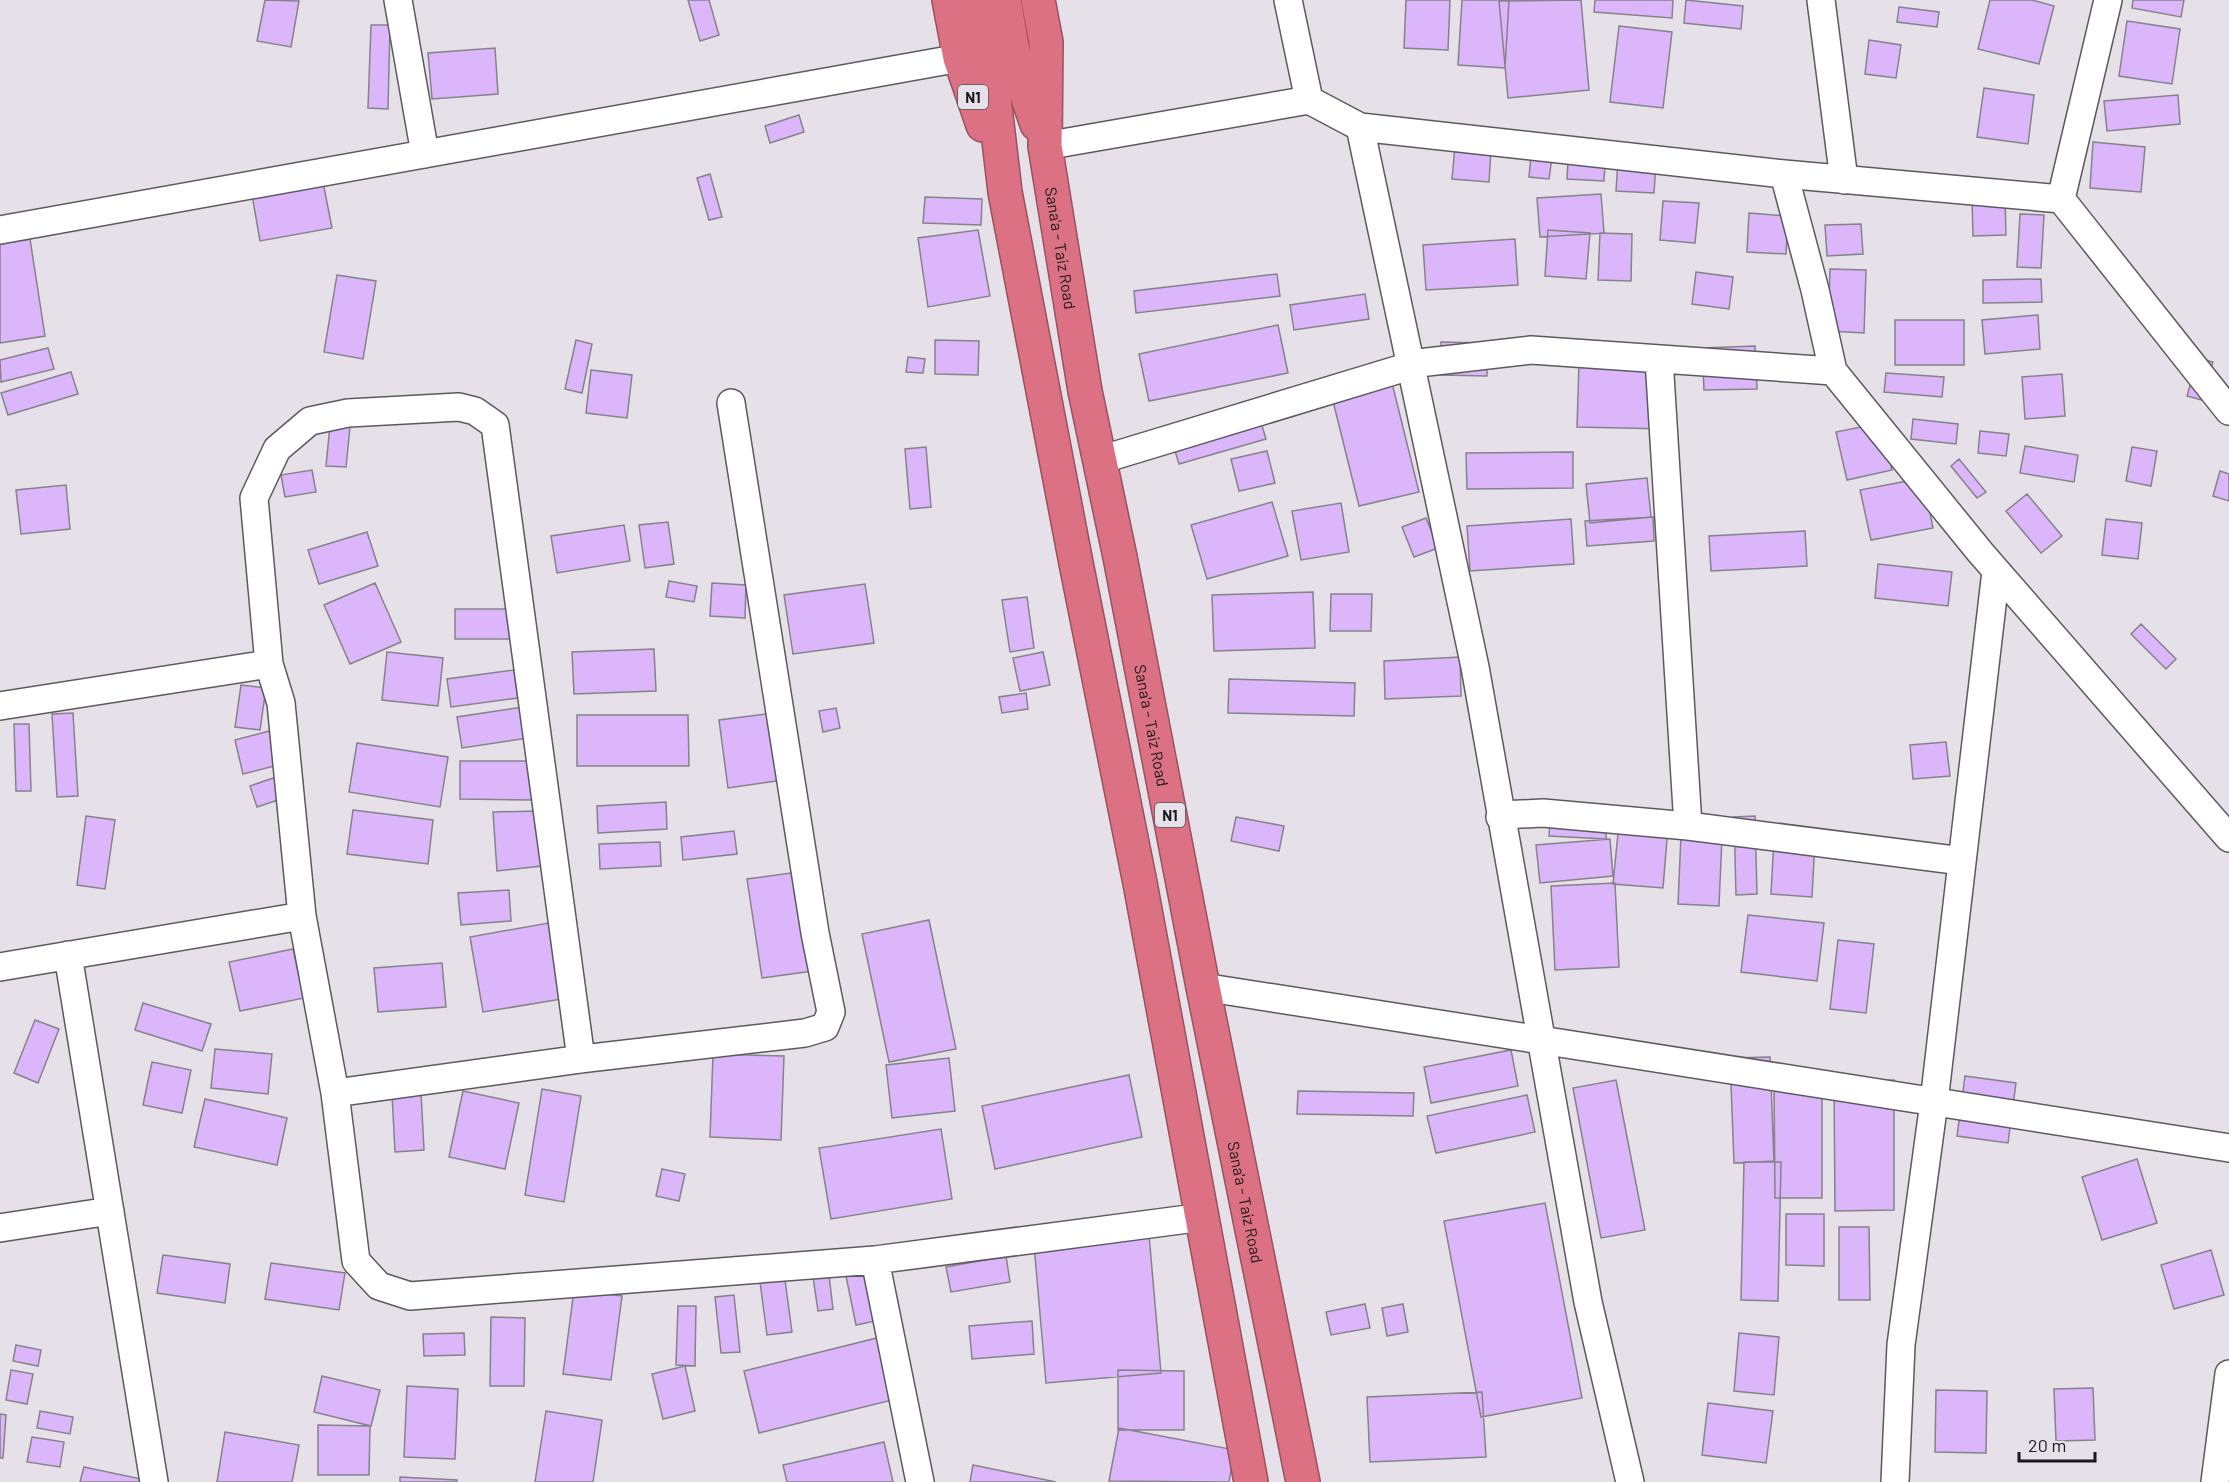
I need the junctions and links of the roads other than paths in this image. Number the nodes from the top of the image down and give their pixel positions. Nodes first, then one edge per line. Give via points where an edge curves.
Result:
1 (398, 0) edge
2 (949, 0) edge
3 (978, 0) edge
4 (1004, 0) edge
5 (1038, 0) edge
6 (1288, 0) edge
7 (1821, 0) edge
8 (2108, 0) edge
9 (960, 58) junction
10 (1310, 100) junction
11 (1360, 126) junction
12 (1045, 146) junction
13 (425, 154) junction
14 (1784, 174) junction
15 (1844, 180) junction
16 (1005, 192) junction
17 (2061, 199) junction
18 (0, 230) edge
19 (1659, 359) junction
20 (1410, 364) junction
21 (1833, 370) junction
22 (731, 403) dead end
23 (2229, 411) edge
24 (1100, 460) junction
25 (1120, 557) junction
26 (1076, 563) junction
27 (1996, 571) junction
28 (269, 664) junction
29 (0, 706) edge
30 (1501, 816) junction
31 (1688, 826) junction
32 (2229, 838) edge
33 (1962, 861) junction
34 (302, 916) junction
35 (68, 955) junction
36 (0, 967) edge
37 (1203, 987) junction
38 (1541, 1041) junction
39 (581, 1059) junction
40 (335, 1093) junction
41 (1934, 1102) junction
42 (2229, 1148) edge
43 (110, 1211) junction
44 (1203, 1217) junction
45 (0, 1228) edge
46 (875, 1260) junction
47 (2229, 1374) edge
48 (154, 1482) edge
49 (920, 1482) edge
50 (1251, 1482) edge
51 (1303, 1482) edge
52 (1630, 1482) edge
53 (1895, 1482) edge
54 (2215, 1482) edge

1 - 13 street
2 - 9 highway, N1
3 - 16 highway, N1
4 - 12 highway, Sana'a - Taiz Road / N1 via 1014,58
5 - 12 highway, Sana'a - Taiz Road / N1 via 1046,42
6 - 10 street
7 - 15 street
8 - 17 street
9 - 13 street
9 - 16 highway, N1
10 - 11 street
10 - 12 street
11 - 14 street
11 - 20 street
12 - 24 highway, Sana'a - Taiz Road / N1
13 - 18 street
14 - 15 street
14 - 21 street
15 - 17 street
16 - 26 highway, N1
17 - 23 street
19 - 20 street via 1531,350
19 - 21 street
19 - 31 street
20 - 24 street
20 - 30 street via 1475,667
21 - 27 street
22 - 39 street via 813,921 831,1012 825,1027 805,1033
24 - 25 highway, Sana'a - Taiz Road / N1
25 - 26 highway
25 - 37 highway, Sana'a - Taiz Road / N1
26 - 44 highway, N1
27 - 32 street
27 - 33 street
28 - 29 street
28 - 34 street via 281,703
28 - 39 street via 255,498 277,449 310,421 348,413 459,407 475,411 495,425
30 - 31 street via 1543,813
30 - 38 street
31 - 33 street
33 - 41 street
34 - 35 street
34 - 40 street
35 - 36 street
35 - 43 street
37 - 38 street
37 - 51 highway, Sana'a - Taiz Road / N1
38 - 41 street
38 - 52 street via 1588,1302
39 - 40 street
40 - 46 street via 356,1261 379,1286 410,1296
41 - 42 street
41 - 53 street via 1901,1345
43 - 45 street
43 - 48 street
44 - 46 street
44 - 50 highway, N1
46 - 49 street
47 - 54 street

